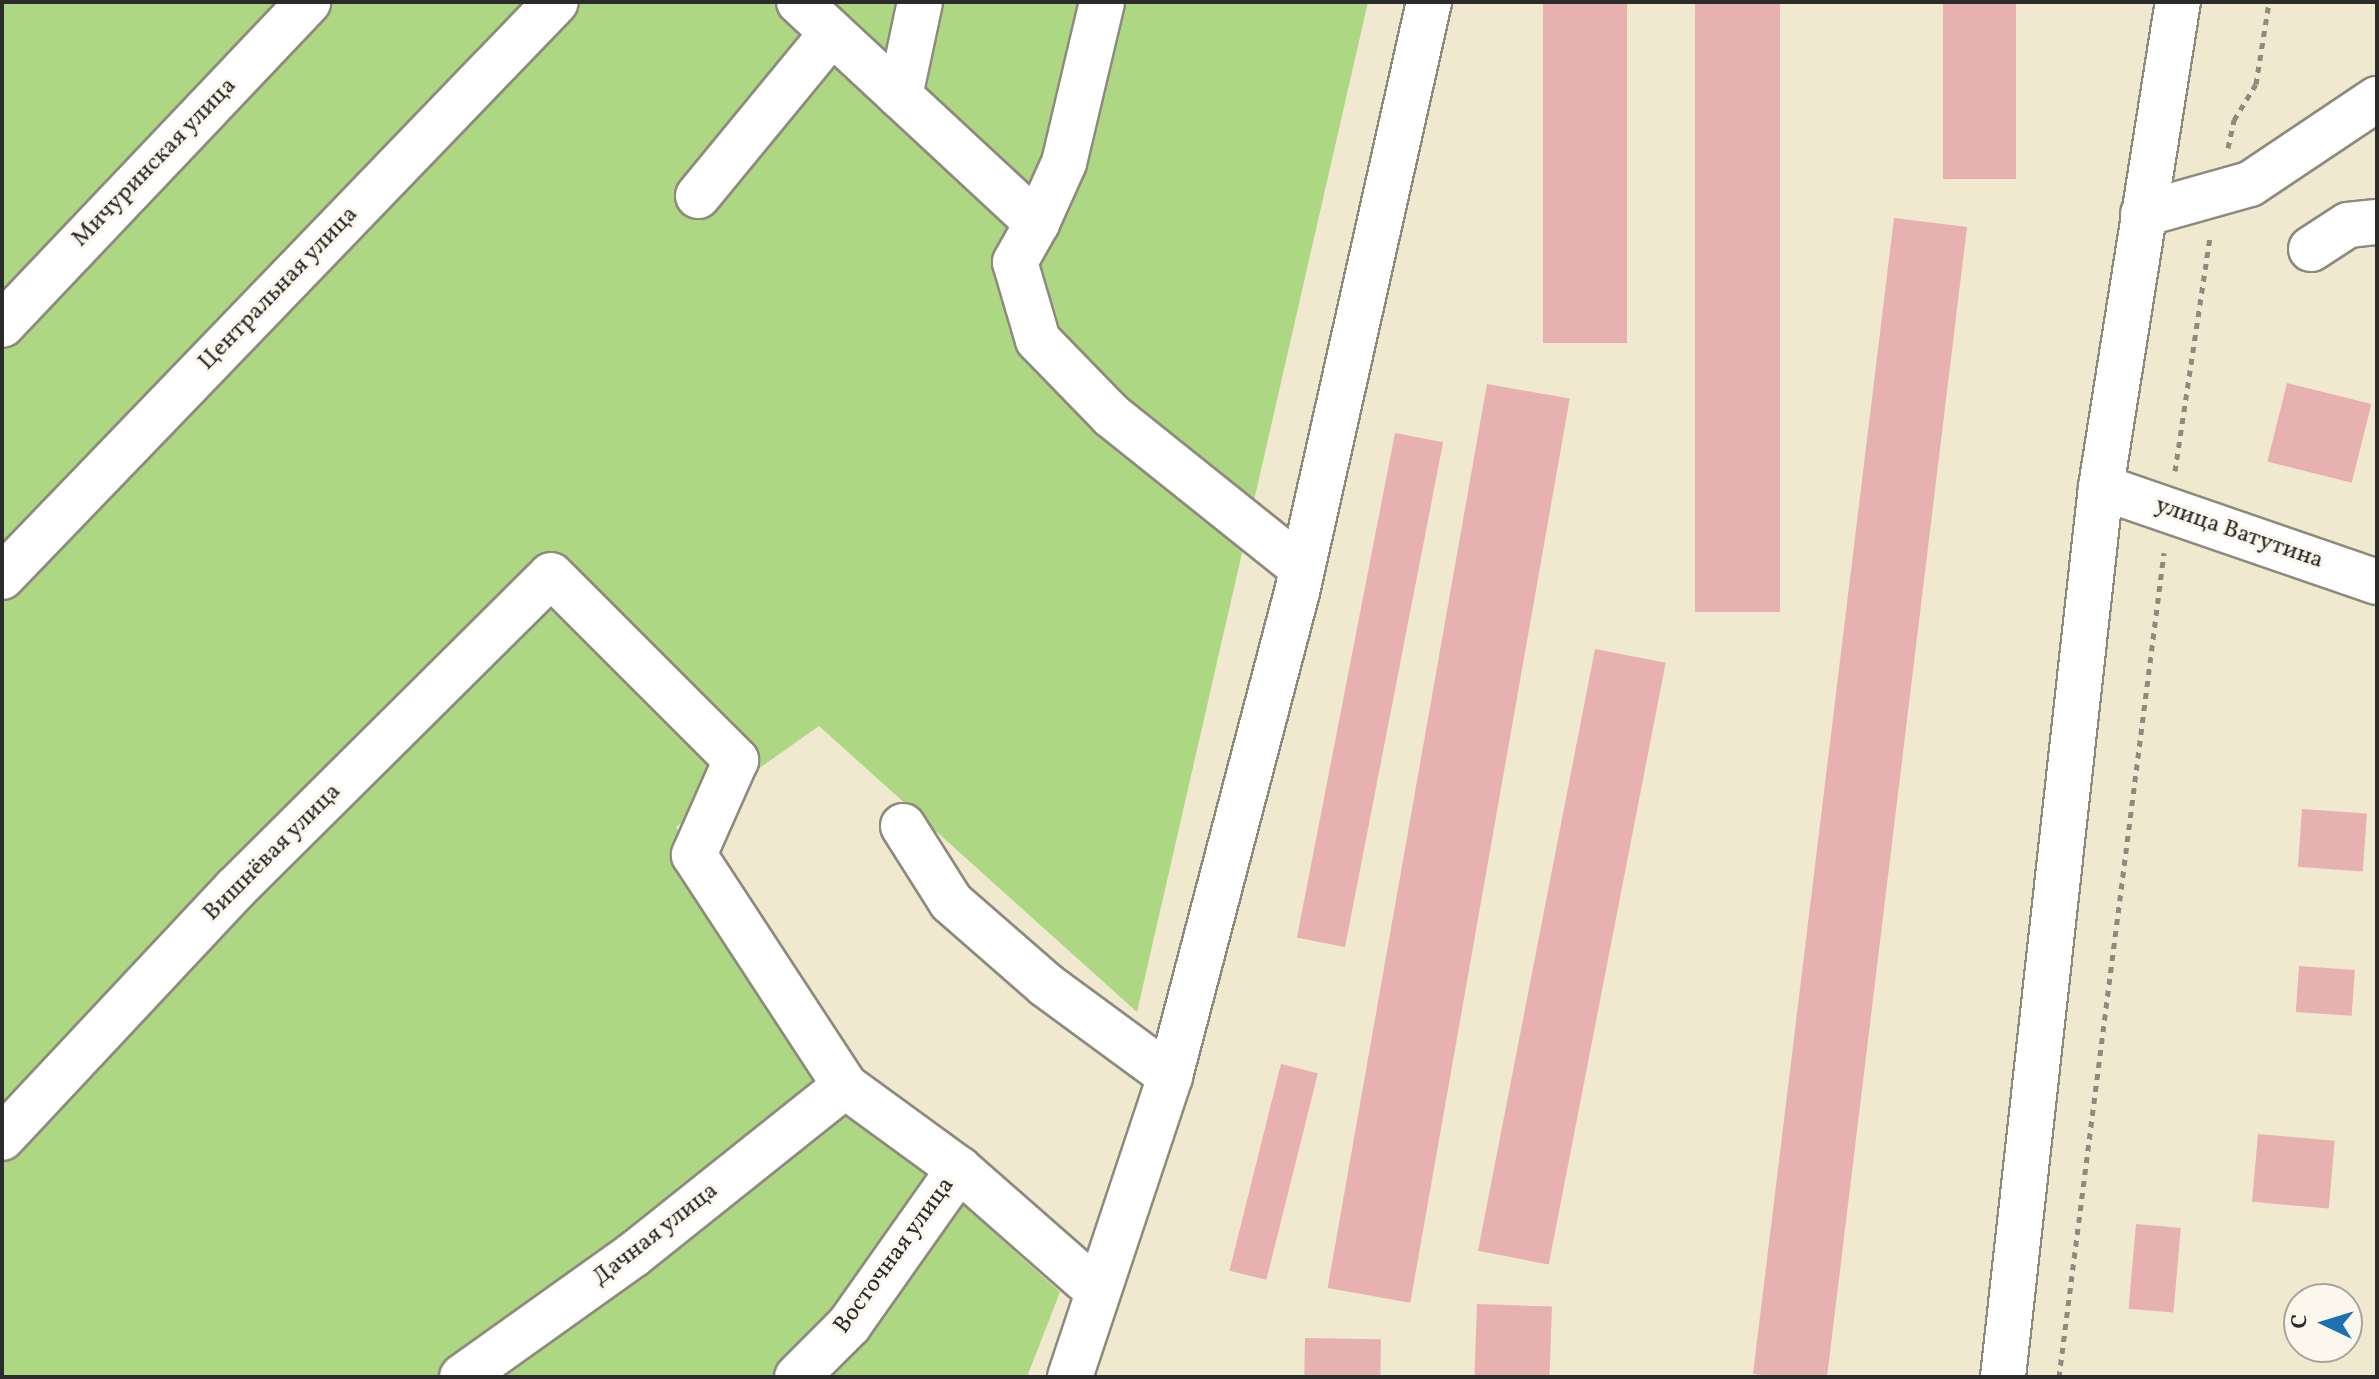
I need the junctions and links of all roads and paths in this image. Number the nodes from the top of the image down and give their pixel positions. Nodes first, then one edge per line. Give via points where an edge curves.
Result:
1 (308, 2) edge
2 (556, 2) edge
3 (799, 2) edge
4 (920, 2) edge
5 (1102, 2) edge
6 (1429, 2) edge
7 (2178, 2) edge
8 (2269, 2) edge
9 (832, 33) junction
10 (900, 96) junction
11 (2377, 99) edge
12 (2219, 193) junction
13 (698, 196) dead end
14 (2143, 214) junction
15 (2377, 222) edge
16 (1037, 223) junction
17 (2311, 249) dead end
18 (2, 325) edge
19 (2101, 487) junction
20 (2170, 511) junction
21 (1302, 568) junction
22 (2, 577) edge
23 (2377, 582) edge
24 (903, 826) dead end
25 (1170, 1076) junction
26 (845, 1086) junction
27 (2, 1138) edge
28 (959, 1169) junction
29 (1098, 1291) junction
30 (462, 1377) edge
31 (797, 1377) edge
32 (1070, 1377) edge
33 (2003, 1377) edge
34 (2059, 1377) edge

1 - 18 street, Мичуринская улица
2 - 22 street, Центральная улица
3 - 9 street
4 - 10 street
5 - 16 street via 1064,163
6 - 21 street
7 - 14 street
8 - 12 path via 2256,84 2234,120
9 - 10 street
9 - 13 street
10 - 16 street
11 - 12 street via 2250,184
12 - 14 street
12 - 20 path
14 - 19 street
15 - 17 street via 2348,225
16 - 21 street via 1015,262 1038,340 1112,416
19 - 20 street, улица Ватутина
19 - 33 street
20 - 23 street, улица Ватутина
20 - 34 path
21 - 25 street
24 - 25 street via 951,902 1046,985
25 - 29 street
26 - 27 street, Вишнёвая улица via 694,855 736,760 551,575 235,889
26 - 28 street
26 - 30 street, Дачная улица via 633,1255
28 - 29 street
28 - 31 street, Восточная улица via 849,1325
29 - 32 street

